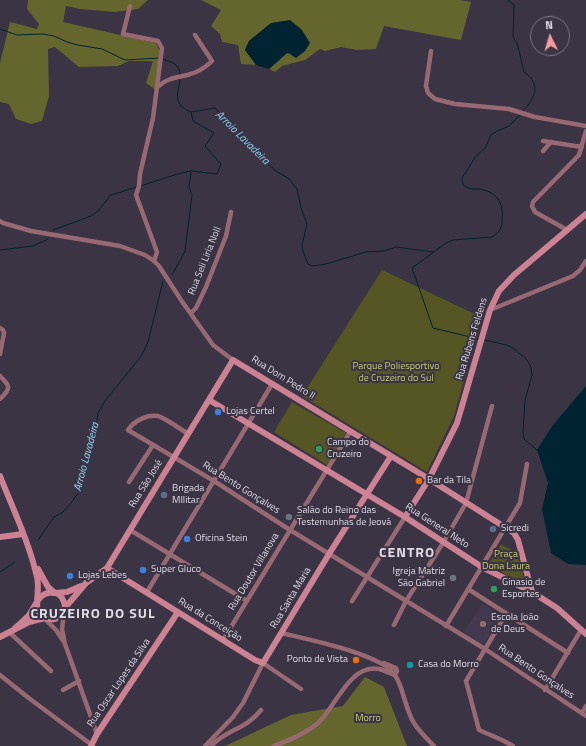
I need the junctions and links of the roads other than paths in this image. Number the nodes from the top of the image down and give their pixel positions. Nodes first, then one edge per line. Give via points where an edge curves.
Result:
1 (130, 6) dead end
2 (195, 35) dead end
3 (431, 51) dead end
4 (157, 88) junction
5 (586, 126) edge
6 (586, 131) edge
7 (543, 141) dead end
8 (551, 142) junction
9 (582, 147) junction
10 (543, 151) dead end
11 (231, 212) dead end
12 (586, 214) edge
13 (0, 221) edge
14 (566, 230) junction
15 (154, 261) junction
16 (586, 261) edge
17 (490, 310) junction
18 (190, 313) junction
19 (0, 328) edge
20 (0, 354) edge
21 (233, 360) junction
22 (0, 376) edge
23 (272, 384) junction
24 (0, 399) edge
25 (209, 400) junction
26 (492, 406) dead end
27 (247, 424) junction
28 (350, 432) junction
29 (188, 434) junction
30 (153, 446) junction
31 (391, 456) junction
32 (174, 458) junction
33 (527, 464) dead end
34 (327, 470) junction
35 (0, 476) edge
36 (428, 478) junction
37 (214, 480) junction
38 (129, 482) dead end
39 (366, 494) junction
40 (466, 503) junction
41 (405, 517) junction
42 (505, 527) junction
43 (130, 530) junction
44 (290, 530) junction
45 (23, 534) junction
46 (0, 537) edge
47 (443, 543) junction
48 (169, 554) junction
49 (329, 554) junction
50 (31, 555) junction
51 (482, 567) junction
52 (107, 568) junction
53 (366, 577) junction
54 (86, 583) junction
55 (468, 589) junction
56 (147, 592) junction
57 (532, 592) junction
58 (55, 593) junction
59 (38, 600) junction
60 (247, 601) junction
61 (352, 601) dead end
62 (406, 601) junction
63 (64, 609) junction
64 (178, 612) junction
65 (506, 614) junction
66 (45, 618) junction
67 (394, 625) dead end
68 (446, 626) junction
69 (12, 630) junction
70 (584, 632) edge
71 (281, 633) junction
72 (0, 636) edge
73 (223, 640) junction
74 (65, 644) junction
75 (485, 649) junction
76 (568, 653) junction
77 (263, 663) junction
78 (51, 671) dead end
79 (0, 675) edge
80 (395, 675) junction
81 (79, 681) junction
82 (301, 689) dead end
83 (63, 690) dead end
84 (545, 690) junction
85 (586, 706) edge
86 (261, 710) dead end
87 (584, 715) edge
88 (97, 734) junction
89 (207, 745) edge
90 (92, 746) edge
91 (274, 746) edge
92 (434, 746) edge
93 (513, 746) edge

1 - 4 street via 123,34 158,41 162,48
2 - 4 street via 212,61 187,75 164,82
3 - 5 street via 425,81 430,96 455,104 509,109
4 - 15 street via 136,195 156,252
6 - 9 street
7 - 8 street
8 - 9 street
8 - 10 street
9 - 14 street via 579,155 532,206 534,212
11 - 18 street, Rua Seli Liria Noll via 226,236 206,287 196,308
12 - 14 main road, Rua Rubens Feldens
13 - 15 street, Rua Dom Pedro II via 31,231 120,246
14 - 17 main road, Rua Rubens Feldens via 514,275 499,291
15 - 18 street, Rua Dom Pedro II
16 - 17 street via 573,276
17 - 36 main road, Rua Rubens Feldens via 458,418
18 - 21 street, Rua Dom Pedro II via 213,345
19 - 20 street via 4,333
21 - 23 main road, Rua Dom Pedro II
21 - 25 main road, Rua São José
22 - 24 street via 9,388
23 - 27 street
23 - 28 main road, Rua Dom Pedro II
25 - 27 main road, Rua General Neto
25 - 29 main road, Rua São José
26 - 40 street
27 - 34 main road, Rua General Neto
27 - 37 street
28 - 31 main road, Rua Dom Pedro II
28 - 34 street, Rua Doutor Villanova
29 - 30 street, Rua Bento Gonçalves via 159,416 132,424 128,430
29 - 32 main road, Rua São José
30 - 32 street, Rua Bento Gonçalves
30 - 38 street
31 - 36 main road, Rua Dom Pedro II
31 - 39 main road, Rua Santa Maria
32 - 37 street, Rua Bento Gonçalves
32 - 43 main road, Rua São José
33 - 42 street via 520,502
34 - 39 main road, Rua General Neto
34 - 44 street, Rua Doutor Villanova
35 - 45 main road
36 - 40 main road, Rua Dom Pedro II
36 - 41 main road, Rua Rubens Feldens
37 - 44 street, Rua Bento Gonçalves
37 - 48 street
39 - 41 main road, Rua General Neto
39 - 49 main road, Rua Santa Maria
40 - 42 main road, Rua Dom Pedro II
40 - 47 street
41 - 47 main road, Rua General Neto
41 - 53 street
42 - 51 street
42 - 57 main road, Rua Dom Pedro II via 517,536
43 - 48 street
43 - 52 main road, Rua São José
44 - 49 street, Rua Bento Gonçalves
44 - 60 street, Rua Doutor Villanova
45 - 46 main road
45 - 50 main road
47 - 51 main road, Rua General Neto
47 - 62 street
48 - 56 street
48 - 60 street
49 - 53 street, Rua Bento Gonçalves
49 - 71 main road, Rua Santa Maria
50 - 58 main road via 43,580
50 - 59 main road via 39,586
51 - 55 street
51 - 57 main road, Rua General Neto
52 - 54 main road, Rua São José
52 - 56 main road, Rua da Conceição
53 - 61 street
53 - 62 street, Rua Bento Gonçalves
54 - 58 main road via 72,591
54 - 63 main road, Rua São José
55 - 65 street
55 - 68 street
56 - 64 main road, Rua da Conceição
57 - 70 main road, Rua General Neto via 557,608
58 - 59 main road via 45,594
58 - 63 main road via 64,601
59 - 66 main road via 38,612
59 - 69 main road via 29,615
60 - 73 street, Rua Doutor Villanova
62 - 67 street
62 - 68 street, Rua Bento Gonçalves
63 - 66 main road via 55,619
63 - 74 street via 62,622
64 - 73 main road, Rua da Conceição
64 - 88 main road, Rua Oscar Lopes da Silva
65 - 75 street
65 - 76 street
66 - 69 main road via 28,622
66 - 74 street
68 - 75 street, Rua Bento Gonçalves
69 - 72 main road
69 - 78 street
70 - 76 street
71 - 77 main road, Rua Santa Maria
71 - 80 street via 380,662 396,668
73 - 77 main road, Rua da Conceição
74 - 81 street
75 - 84 street, Rua Bento Gonçalves
75 - 93 street via 466,681 476,722 480,730
76 - 84 street
77 - 82 street, Rua da Conceição
77 - 89 street, Rua Santa Maria via 243,703
79 - 90 street
80 - 91 street via 377,668 356,675 318,723 298,736
80 - 92 street via 414,722
81 - 83 street
81 - 88 street
84 - 87 street, Rua Bento Gonçalves
85 - 87 street
86 - 89 street via 248,724
88 - 90 main road, Rua Oscar Lopes da Silva

